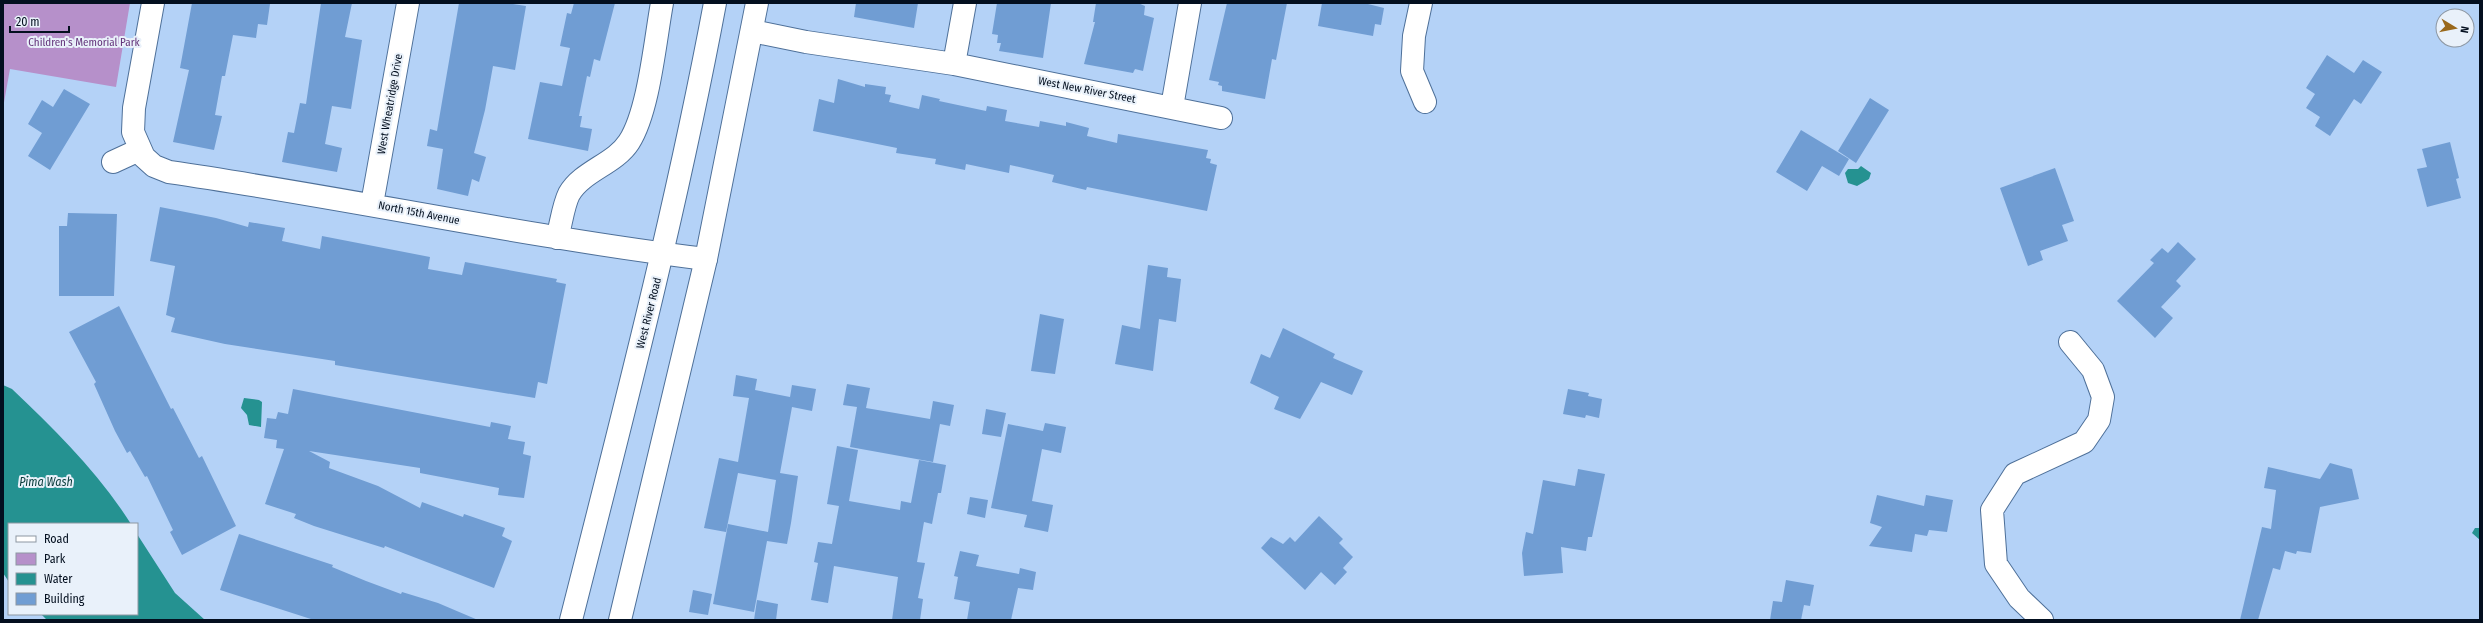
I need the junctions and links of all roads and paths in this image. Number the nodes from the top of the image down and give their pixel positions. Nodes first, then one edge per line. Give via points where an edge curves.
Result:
1 (153, 3) edge
2 (408, 3) edge
3 (662, 3) edge
4 (715, 3) edge
5 (757, 3) edge
6 (965, 3) edge
7 (1190, 3) edge
8 (1421, 3) edge
9 (752, 31) junction
10 (954, 64) junction
11 (1425, 102) dead end
12 (1172, 107) junction
13 (1221, 118) dead end
14 (139, 150) junction
15 (113, 162) dead end
16 (372, 204) junction
17 (558, 238) junction
18 (664, 254) junction
19 (706, 259) junction
20 (2070, 342) dead end
21 (571, 620) edge
22 (620, 620) edge
23 (2042, 620) edge

1 - 14 street via 134,108 133,132
2 - 16 street, West Wheatridge Drive
3 - 17 street via 643,110 636,129 628,144 583,179 569,194
4 - 18 street, West River Road via 694,119
5 - 9 street
6 - 10 street
7 - 12 street
8 - 11 street via 1414,36 1412,71
9 - 10 street, West New River Street via 806,42
9 - 19 street
10 - 12 street, West New River Street
12 - 13 street, West New River Street
14 - 15 street
14 - 16 street, North 15th Avenue via 154,166 169,172
16 - 17 street, North 15th Avenue via 492,228
17 - 18 street, North 15th Avenue
18 - 19 street, North 15th Avenue
18 - 21 street, West River Road
19 - 22 street
20 - 23 street via 2093,370 2103,397 2099,420 2084,442 2015,474 1992,510 1996,564 2019,598

